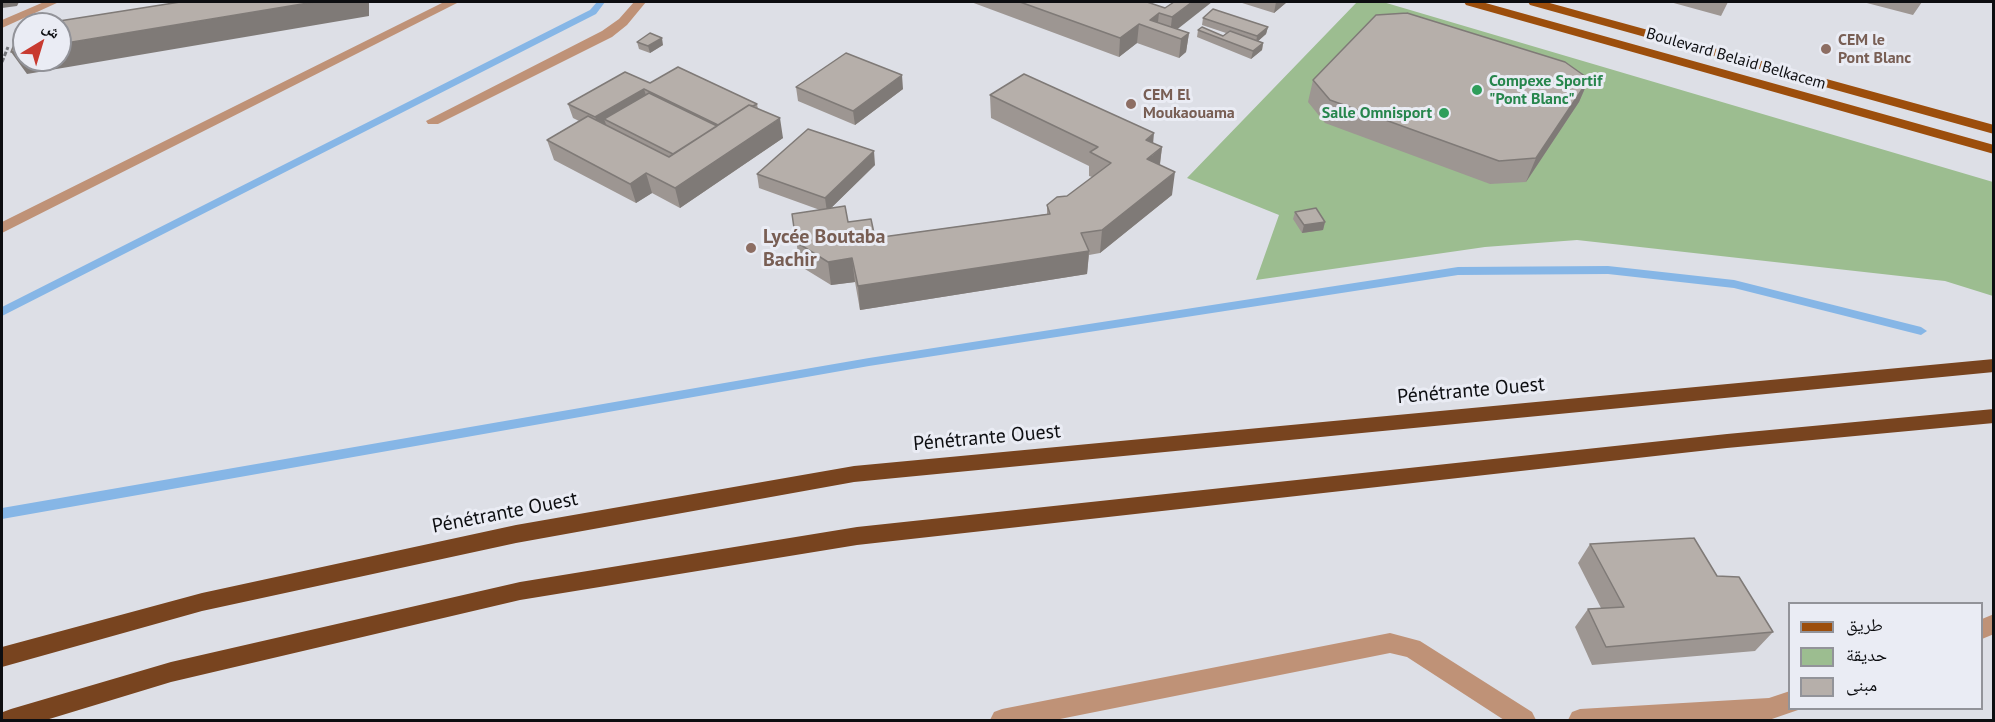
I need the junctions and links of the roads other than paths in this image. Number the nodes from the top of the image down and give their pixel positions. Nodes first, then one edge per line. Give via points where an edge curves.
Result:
1 (54, 2) edge
2 (453, 2) edge
3 (640, 2) edge
4 (1470, 2) edge
5 (1534, 2) edge
6 (2, 24) edge
7 (433, 121) dead end
8 (1994, 130) edge
9 (1994, 150) edge
10 (2, 228) edge
11 (1994, 365) edge
12 (1994, 416) edge
13 (2, 657) edge
14 (1788, 703) edge
15 (11, 720) edge
16 (1002, 720) edge
17 (1524, 720) edge
18 (1580, 720) edge

1 - 6 street
2 - 10 street
3 - 7 street via 607,34
4 - 9 main road, Boulevard Belaid Belkacem
5 - 8 main road, Boulevard Belaid Belkacem
11 - 13 highway, Pénétrante Ouest via 854,474 504,536 202,602
12 - 15 highway via 1716,442 856,536 520,591 171,672
14 - 18 street via 1769,709
16 - 17 street via 1390,643 1412,648

